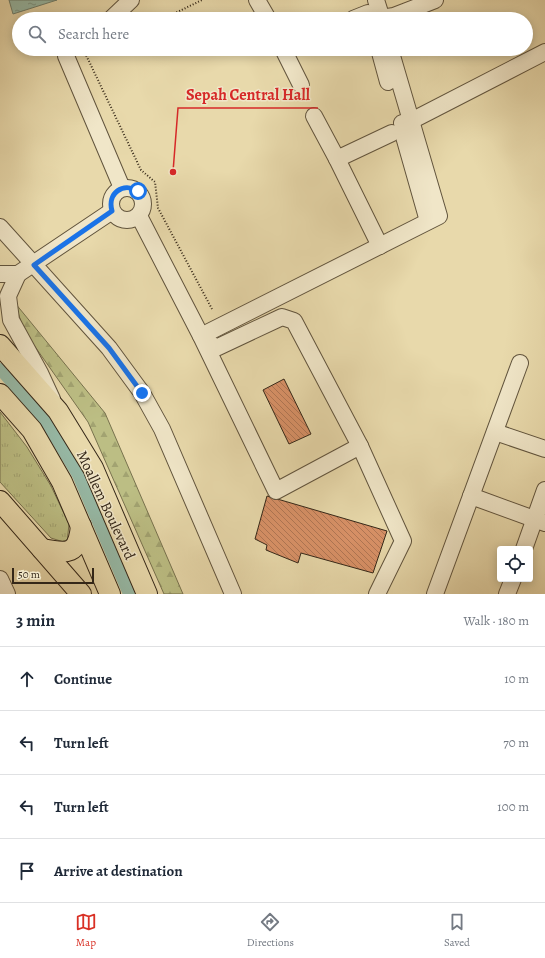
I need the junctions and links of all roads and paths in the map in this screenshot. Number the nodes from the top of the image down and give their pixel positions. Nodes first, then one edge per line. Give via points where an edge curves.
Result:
1 (131, 0) edge
2 (202, 0) edge
3 (257, 0) edge
4 (435, 0) edge
5 (118, 12) edge
6 (177, 12) edge
7 (264, 12) edge
8 (404, 12) edge
9 (545, 52) edge
10 (66, 56) edge
11 (86, 56) edge
12 (287, 56) edge
13 (381, 56) edge
14 (391, 56) edge
15 (301, 85) dead end
16 (314, 116) dead end
17 (401, 126) junction
18 (337, 159) junction
19 (122, 188) junction
20 (112, 211) junction
21 (139, 216) junction
22 (0, 227) edge
23 (380, 246) junction
24 (34, 265) junction
25 (0, 274) edge
26 (18, 274) junction
27 (212, 310) dead end
28 (201, 336) junction
29 (0, 345) edge
30 (212, 350) junction
31 (520, 363) dead end
32 (0, 394) edge
33 (58, 411) junction
34 (495, 432) junction
35 (360, 446) junction
36 (545, 449) edge
37 (545, 490) edge
38 (471, 496) junction
39 (1, 504) edge
40 (540, 521) edge
41 (81, 526) junction
42 (526, 546) edge
43 (42, 549) junction
44 (0, 579) edge
45 (512, 582) edge
46 (7, 594) edge
47 (81, 594) edge
48 (110, 594) edge
49 (147, 594) edge
50 (232, 594) edge
51 (377, 594) edge
52 (435, 594) edge
53 (507, 594) edge

1 - 5 street
2 - 6 path
3 - 7 street
4 - 8 street
9 - 17 street
10 - 19 street
11 - 27 path via 141,170 155,182 158,208
12 - 15 street
13 - 17 street
14 - 17 street
16 - 18 street
17 - 18 street
17 - 23 street via 433,218
18 - 23 street
19 - 20 street via 117,190 111,200
19 - 21 street via 133,188 142,196 144,206
20 - 21 street via 124,220
20 - 24 street
21 - 28 street
22 - 24 street
23 - 28 street
24 - 26 street
24 - 50 street via 109,348 142,393 162,429
25 - 26 street
26 - 33 street via 8,296 11,320
28 - 30 street
29 - 33 main road, Moallem Boulevard
30 - 35 street via 282,317 294,321
30 - 35 street via 276,491
31 - 34 street
32 - 41 main road, Moallem Boulevard via 32,430 62,482
33 - 49 main road, Moallem Boulevard via 93,468
34 - 36 street
34 - 38 street
35 - 51 street via 403,540
37 - 40 street
38 - 40 street
38 - 52 street
39 - 43 main road
40 - 42 street
41 - 43 main road via 79,541 72,549 62,553
41 - 48 main road, Moallem Boulevard
43 - 47 main road
44 - 46 street
45 - 53 street

